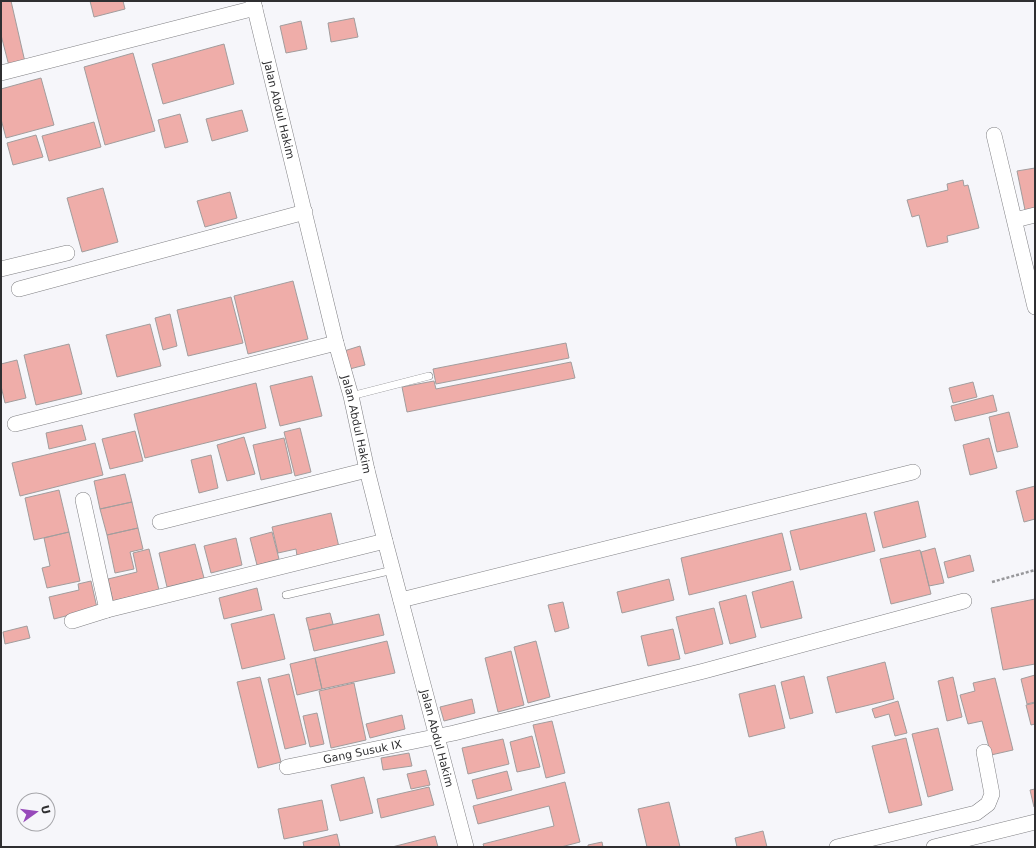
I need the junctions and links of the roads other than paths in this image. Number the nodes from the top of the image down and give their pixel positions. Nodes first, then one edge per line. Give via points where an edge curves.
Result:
1 (254, 4) edge
2 (1, 73) edge
3 (994, 135) dead end
4 (304, 212) junction
5 (1035, 215) edge
6 (1015, 220) junction
7 (67, 253) dead end
8 (1, 269) edge
9 (19, 289) dead end
10 (1035, 306) edge
11 (336, 343) junction
12 (429, 376) dead end
13 (351, 396) junction
14 (15, 424) dead end
15 (367, 470) junction
16 (913, 472) dead end
17 (83, 500) dead end
18 (160, 522) dead end
19 (385, 541) junction
20 (393, 570) junction
21 (286, 595) dead end
22 (401, 600) junction
23 (964, 601) dead end
24 (107, 610) junction
25 (72, 621) dead end
26 (437, 737) junction
27 (984, 752) dead end
28 (287, 767) dead end
29 (1035, 822) edge
30 (466, 847) edge
31 (837, 847) edge
32 (934, 847) edge

1 - 2 street
1 - 4 street, Jalan Abdul Hakim
3 - 6 street
4 - 9 street
4 - 11 street, Jalan Abdul Hakim
5 - 6 street
6 - 10 street
7 - 8 street
11 - 13 street, Jalan Abdul Hakim
11 - 14 street
12 - 13 lane
13 - 15 street, Jalan Abdul Hakim
15 - 18 street
15 - 19 street, Jalan Abdul Hakim
16 - 22 street
17 - 24 street
19 - 20 street, Jalan Abdul Hakim
19 - 24 street
20 - 21 lane
20 - 22 street, Jalan Abdul Hakim
22 - 26 street, Jalan Abdul Hakim
23 - 26 street, Gang Susuk IX via 704,671
24 - 25 street
26 - 28 street, Gang Susuk IX
26 - 30 street, Jalan Abdul Hakim
27 - 31 street via 992,794 988,804 976,813
29 - 32 street

